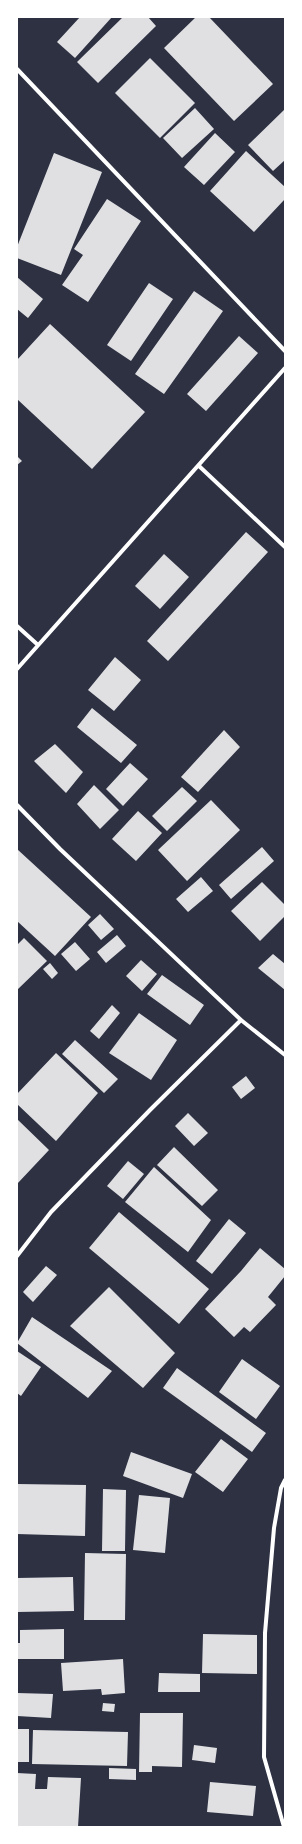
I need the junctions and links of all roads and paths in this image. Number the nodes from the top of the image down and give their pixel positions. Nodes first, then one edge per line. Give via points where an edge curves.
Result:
1 (17, 69) edge
2 (285, 351) edge
3 (285, 368) edge
4 (199, 466) junction
5 (285, 547) edge
6 (17, 626) edge
7 (38, 645) junction
8 (17, 669) edge
9 (17, 804) edge
10 (240, 1020) junction
11 (285, 1054) edge
12 (17, 1256) edge
13 (285, 1480) edge
14 (284, 1827) edge

1 - 2 street
3 - 4 street
4 - 5 street
4 - 7 street
6 - 7 street
7 - 8 street
9 - 10 street
10 - 11 street
10 - 12 street via 51,1212
13 - 14 street via 281,1488 274,1528 265,1633 264,1757

